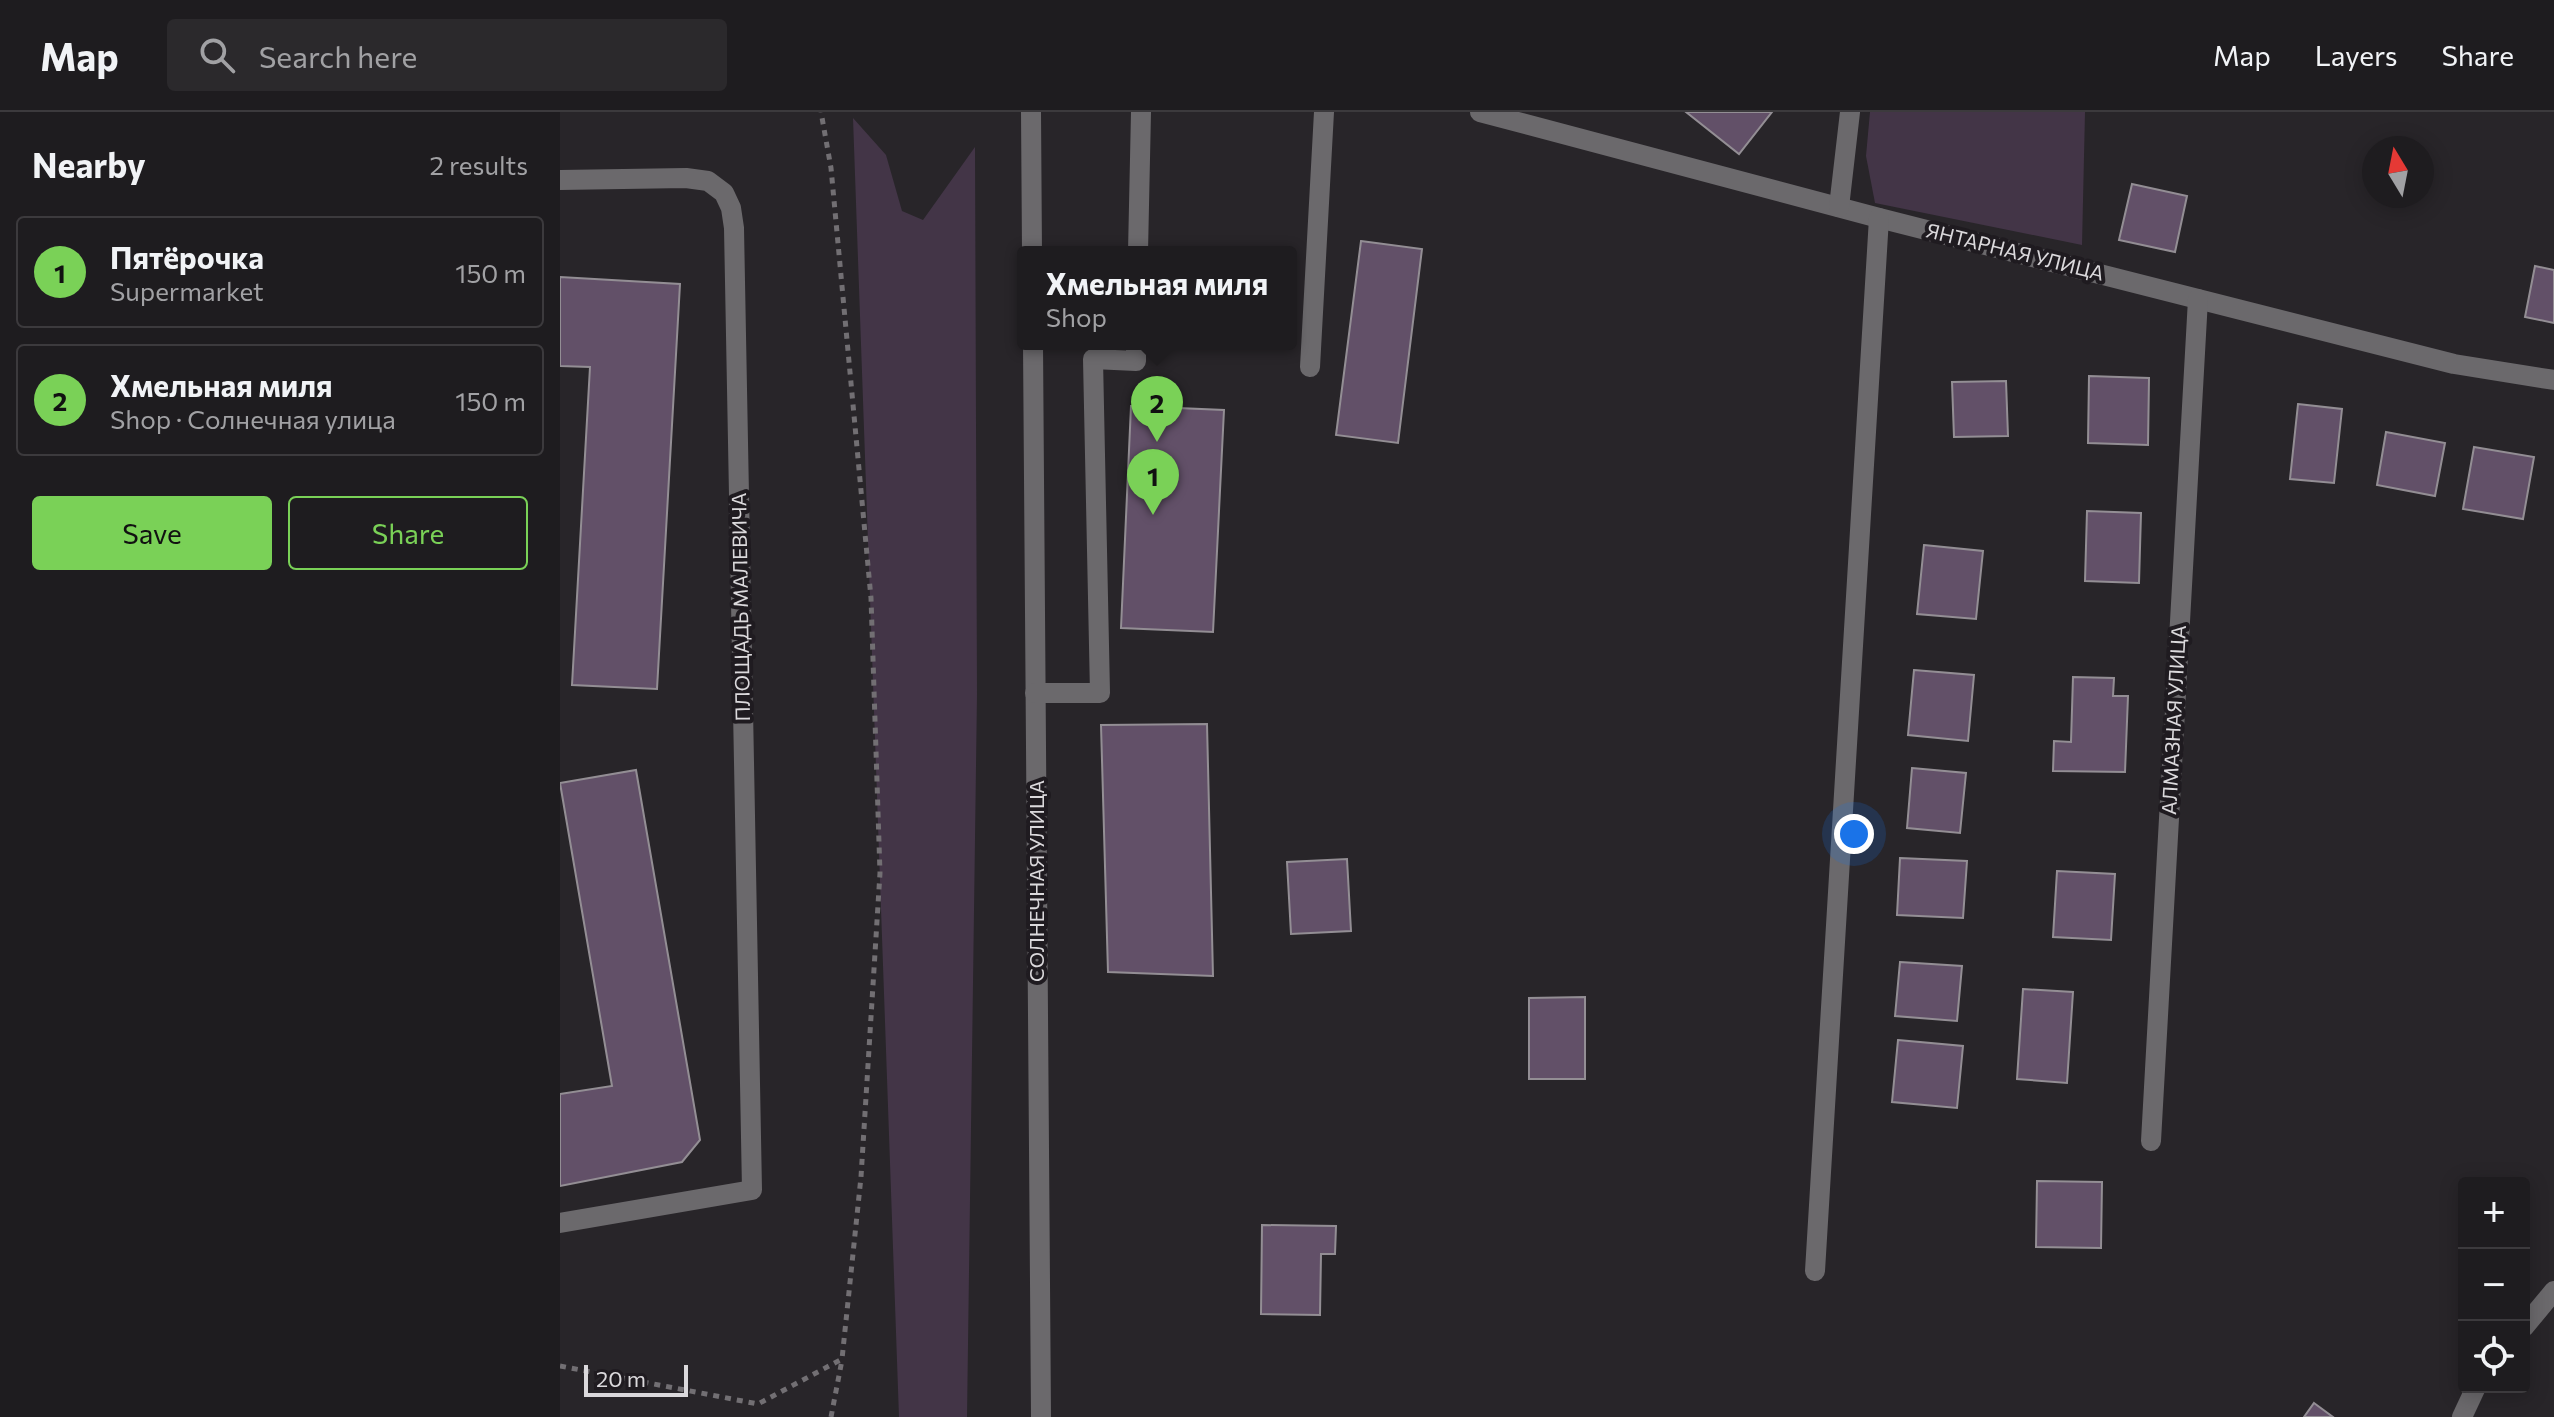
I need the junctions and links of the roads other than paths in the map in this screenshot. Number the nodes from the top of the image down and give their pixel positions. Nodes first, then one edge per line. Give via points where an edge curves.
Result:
1 (1031, 112) edge
2 (1141, 112) edge
3 (1324, 112) edge
4 (1480, 112) edge
5 (1850, 112) edge
6 (560, 180) edge
7 (1839, 207) junction
8 (1879, 218) junction
9 (1032, 246) edge
10 (1138, 246) edge
11 (2198, 299) junction
12 (1033, 350) edge
13 (1136, 350) edge
14 (1310, 367) dead end
15 (2554, 380) edge
16 (1035, 693) junction
17 (2151, 1141) dead end
18 (560, 1223) edge
19 (1815, 1271) dead end
20 (2554, 1291) edge
21 (2529, 1321) edge
22 (2473, 1393) edge
23 (1041, 1417) edge
24 (2462, 1417) edge

1 - 9 street
2 - 10 street
3 - 14 street
4 - 7 street, ЯНТАРНАЯ УЛИЦА
5 - 7 street
6 - 18 street, ПЛОЩАДЬ МАЛЕВИЧА via 697,179 724,193 731,208 752,1190
7 - 8 street, ЯНТАРНАЯ УЛИЦА
8 - 11 street, ЯНТАРНАЯ УЛИЦА
8 - 19 street
11 - 15 street, ЯНТАРНАЯ УЛИЦА via 2454,364
11 - 17 street, АЛМАЗНАЯ УЛИЦА
12 - 16 street, СОЛНЕЧНАЯ УЛИЦА
13 - 16 street via 1136,361 1093,359 1100,693
16 - 23 street, СОЛНЕЧНАЯ УЛИЦА
20 - 21 street
22 - 24 street

